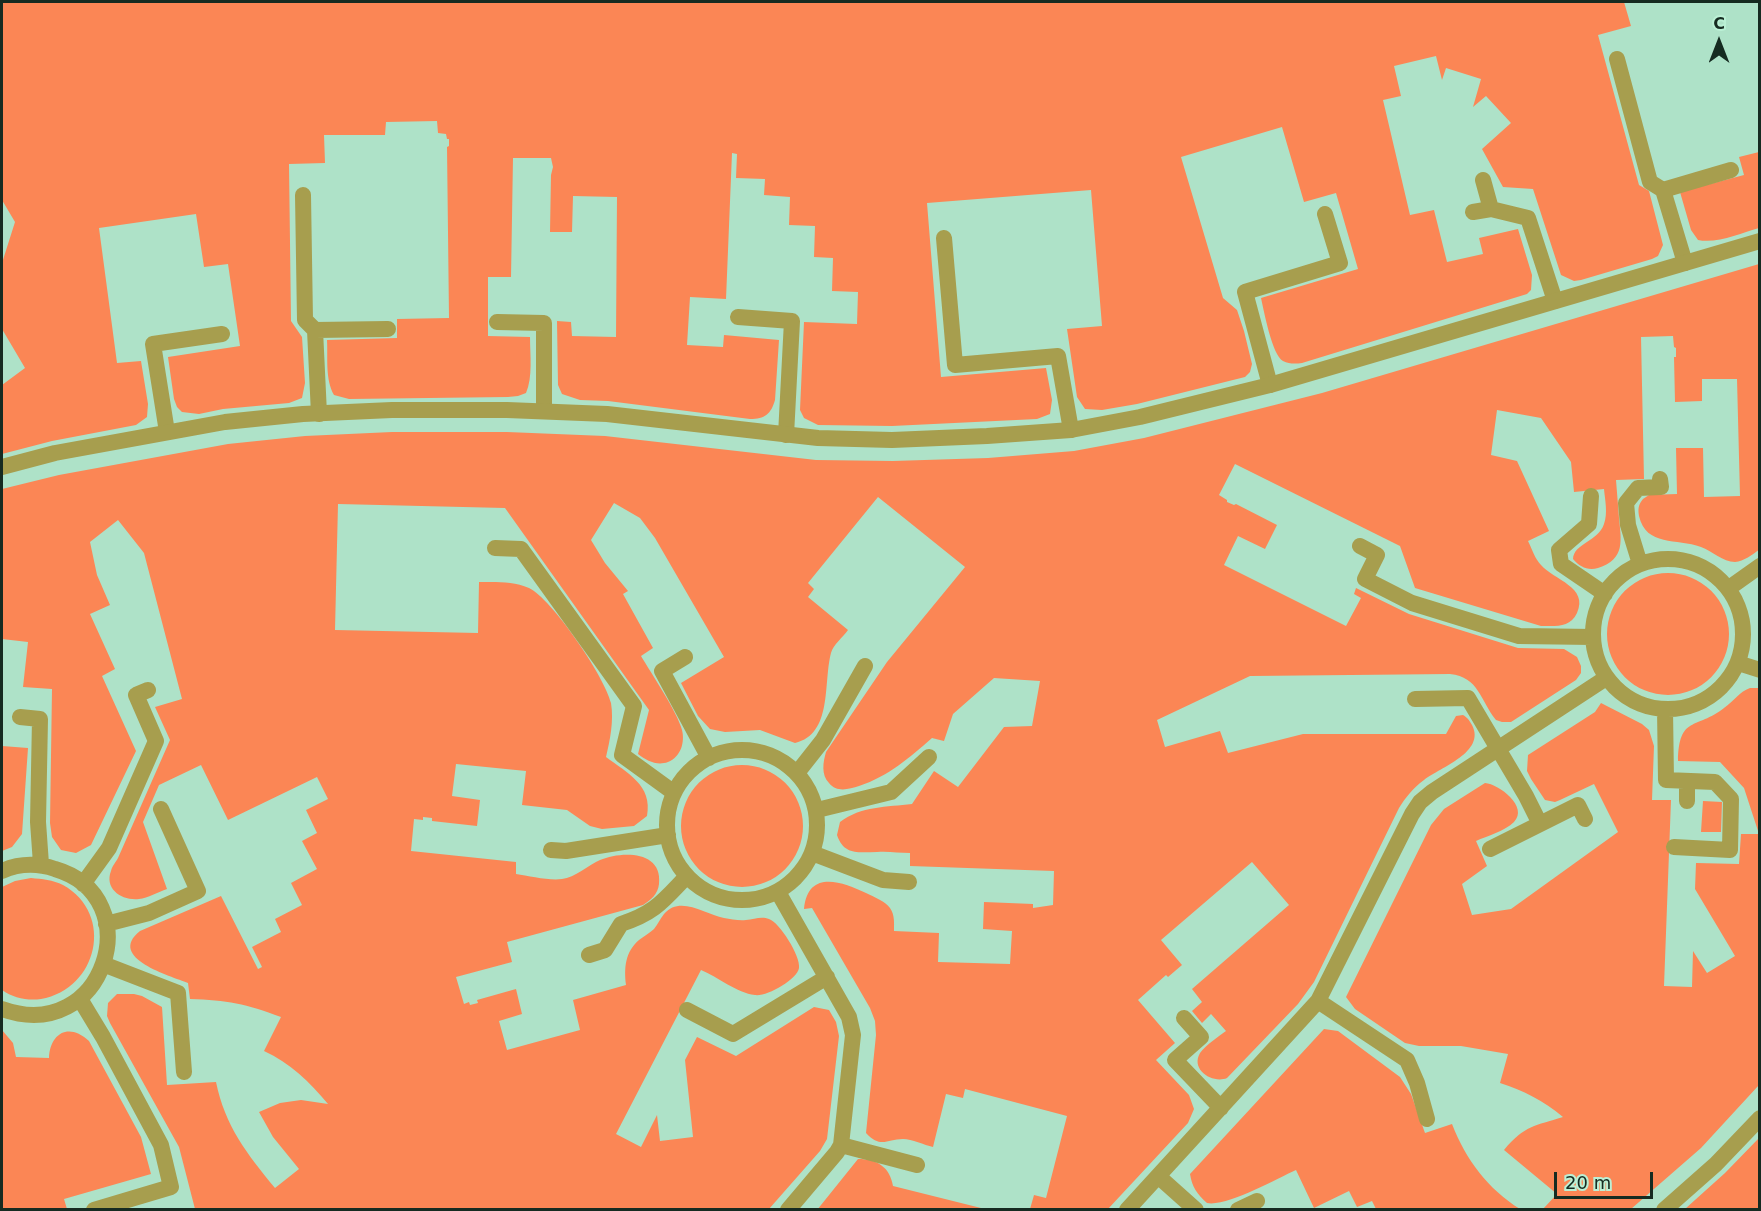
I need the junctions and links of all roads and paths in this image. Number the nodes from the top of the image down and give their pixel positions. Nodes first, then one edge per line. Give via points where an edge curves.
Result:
1 (1617, 59) dead end
2 (1731, 171) dead end
3 (1484, 180) dead end
4 (1663, 190) junction
5 (303, 195) dead end
6 (1491, 209) junction
7 (1473, 212) dead end
8 (1325, 214) dead end
9 (944, 238) dead end
10 (1760, 241) edge
11 (1685, 263) junction
12 (1555, 302) junction
13 (738, 317) dead end
14 (497, 322) dead end
15 (388, 329) dead end
16 (315, 330) junction
17 (222, 334) dead end
18 (1270, 385) junction
19 (544, 411) junction
20 (319, 414) junction
21 (1071, 430) junction
22 (167, 432) junction
23 (786, 435) junction
24 (2, 467) edge
25 (1660, 479) dead end
26 (1591, 496) dead end
27 (1360, 546) dead end
28 (495, 548) dead end
29 (1640, 564) junction
30 (1760, 566) edge
31 (1729, 588) junction
32 (1605, 594) junction
33 (1593, 637) junction
34 (685, 657) dead end
35 (1738, 663) junction
36 (865, 666) dead end
37 (1760, 670) edge
38 (1606, 678) junction
39 (148, 690) dead end
40 (1415, 699) dead end
41 (1665, 709) junction
42 (20, 717) dead end
43 (1498, 749) junction
44 (929, 757) dead end
45 (709, 758) junction
46 (797, 773) junction
47 (1687, 781) junction
48 (674, 792) junction
49 (1687, 801) dead end
50 (161, 809) dead end
51 (817, 810) junction
52 (1585, 819) dead end
53 (1540, 824) junction
54 (668, 835) junction
55 (1674, 847) dead end
56 (1490, 849) dead end
57 (551, 850) dead end
58 (812, 854) junction
59 (41, 864) junction
60 (2, 871) edge
61 (687, 876) junction
62 (909, 882) dead end
63 (83, 884) junction
64 (778, 892) junction
65 (106, 924) junction
66 (590, 955) dead end
67 (103, 964) junction
68 (827, 977) junction
69 (80, 999) junction
70 (1318, 1001) junction
71 (2, 1009) edge
72 (687, 1010) dead end
73 (1184, 1018) dead end
74 (184, 1072) dead end
75 (1221, 1108) junction
76 (1760, 1118) edge
77 (1427, 1119) dead end
78 (841, 1145) junction
79 (917, 1164) dead end
80 (1158, 1176) junction
81 (1257, 1201) dead end
82 (94, 1209) edge
83 (788, 1209) edge
84 (1127, 1209) edge
85 (1196, 1209) edge
86 (1238, 1209) edge
87 (1665, 1209) edge

1 - 4 street via 1650,182
2 - 4 street
3 - 6 street
4 - 11 street
5 - 16 street via 305,320
6 - 7 street
6 - 12 street via 1528,218
8 - 18 street via 1340,263 1245,292
9 - 21 street via 955,365 1058,356
10 - 11 street
11 - 12 street
12 - 18 street
13 - 23 street via 792,321
14 - 19 street via 529,315 544,323
15 - 16 street
16 - 20 street
17 - 22 street via 153,344
18 - 21 street
19 - 20 street via 392,410
19 - 23 street via 607,414
20 - 22 street via 225,422
21 - 23 street via 892,440
22 - 24 street
25 - 29 street via 1661,487 1638,488 1626,502 1628,525
26 - 32 street via 1589,524 1568,532 1559,550 1562,564
27 - 33 street via 1377,555 1365,579 1412,603 1519,636
28 - 48 street via 520,549 634,706 622,754
29 - 31 street via 1659,558 1698,564
29 - 32 street via 1623,573
30 - 31 street
31 - 35 street via 1744,624
32 - 33 street via 1593,624
33 - 38 street
34 - 45 street via 662,671
35 - 37 street
35 - 41 street via 1714,694 1697,704
36 - 46 street via 823,740
38 - 41 street via 1639,703
38 - 43 street
39 - 63 street via 136,695 156,741 109,848
40 - 43 street via 1468,698
41 - 47 street via 1666,780
42 - 59 street via 40,719
43 - 53 street
43 - 70 street via 1432,792 1416,808
44 - 51 street via 891,792
45 - 46 street via 722,752 754,751 779,759
45 - 48 street via 694,767
46 - 51 street via 806,783
47 - 49 street
47 - 55 street via 1715,782 1731,799 1730,850
48 - 54 street via 669,806
50 - 65 street via 198,891 149,913
51 - 58 street
52 - 53 street via 1578,805
53 - 56 street
54 - 57 street
54 - 61 street via 677,864
58 - 62 street via 884,880
58 - 64 street via 796,878
59 - 60 street via 24,864
59 - 63 street via 65,872
61 - 64 street via 705,891 729,899 743,901
61 - 66 street via 643,917 621,924 605,950
63 - 65 street via 103,911
64 - 68 street
65 - 67 street via 108,951
67 - 69 street via 92,987
67 - 74 street via 178,993
68 - 72 street via 733,1034
68 - 78 street via 849,1017 854,1035
69 - 71 street via 42,1015
69 - 82 street via 161,1145 171,1187
70 - 75 street
70 - 77 street via 1407,1060
73 - 75 street via 1201,1037 1174,1060
75 - 80 street
76 - 87 street
78 - 79 street
78 - 83 street
80 - 84 street
80 - 85 street
81 - 86 street

